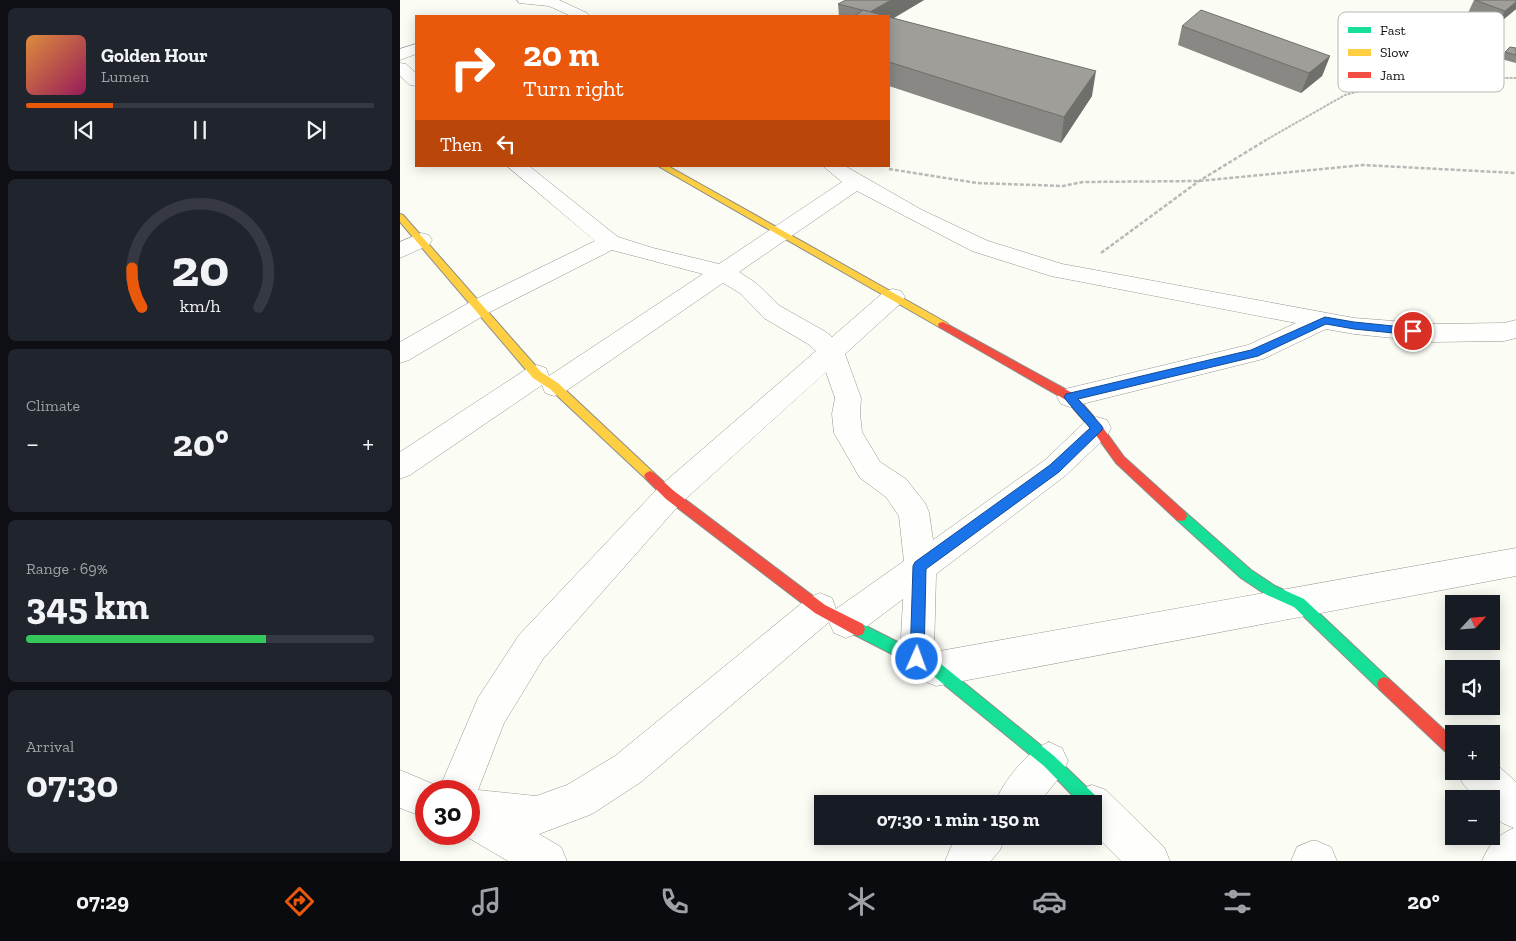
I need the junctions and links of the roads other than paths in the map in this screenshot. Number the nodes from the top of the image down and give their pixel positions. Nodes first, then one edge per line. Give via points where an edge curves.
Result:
1 (555, 1) edge
2 (522, 7) edge
3 (580, 15) edge
4 (415, 50) edge
5 (400, 55) edge
6 (400, 68) edge
7 (415, 80) edge
8 (518, 167) edge
9 (664, 167) edge
10 (834, 167) edge
11 (856, 182) junction
12 (400, 217) edge
13 (780, 234) junction
14 (422, 240) junction
15 (610, 242) junction
16 (400, 251) edge
17 (723, 272) junction
18 (893, 297) junction
19 (480, 307) junction
20 (1325, 320) junction
21 (1516, 329) edge
22 (831, 351) junction
23 (400, 354) edge
24 (545, 380) junction
25 (1070, 397) junction
26 (1097, 428) junction
27 (400, 467) edge
28 (670, 494) junction
29 (1516, 562) edge
30 (920, 566) junction
31 (1298, 603) junction
32 (833, 615) junction
33 (927, 664) junction
34 (1445, 742) edge
35 (1049, 761) junction
36 (463, 780) edge
37 (1485, 780) edge
38 (1021, 795) edge
39 (1083, 795) edge
40 (480, 809) edge
41 (1516, 809) edge
42 (1102, 814) edge
43 (480, 822) edge
44 (978, 845) edge
45 (1516, 847) edge
46 (547, 861) edge
47 (965, 861) edge
48 (1150, 861) edge
49 (1311, 861) edge
50 (1317, 861) edge
51 (1502, 861) edge

1 - 2 street
1 - 3 street
4 - 5 street
6 - 7 street
8 - 15 street
9 - 13 street
10 - 11 street
11 - 13 street
11 - 20 street via 980,246 1059,271
12 - 14 street
13 - 17 street
13 - 18 street
14 - 16 street
14 - 19 street
15 - 17 street
15 - 19 street
17 - 22 street via 748,288 772,312 817,338
17 - 24 street
18 - 22 street
18 - 25 street
19 - 23 street
19 - 24 street
20 - 21 street via 1433,333
20 - 25 street via 1254,353
22 - 28 street
22 - 30 street via 848,398 848,433 870,470 896,488 914,512
24 - 27 street
24 - 28 street
25 - 26 street
26 - 30 street via 1055,468
26 - 31 street via 1120,460 1246,574
28 - 32 street
28 - 36 street via 531,646 491,711
29 - 31 street
30 - 32 street
30 - 33 street
31 - 33 street
31 - 34 street
32 - 33 street
32 - 40 street via 628,769 578,800 536,816
33 - 35 street
35 - 38 street
35 - 39 street
37 - 41 street
42 - 48 street
43 - 46 street
44 - 47 street
45 - 51 street
49 - 50 street

